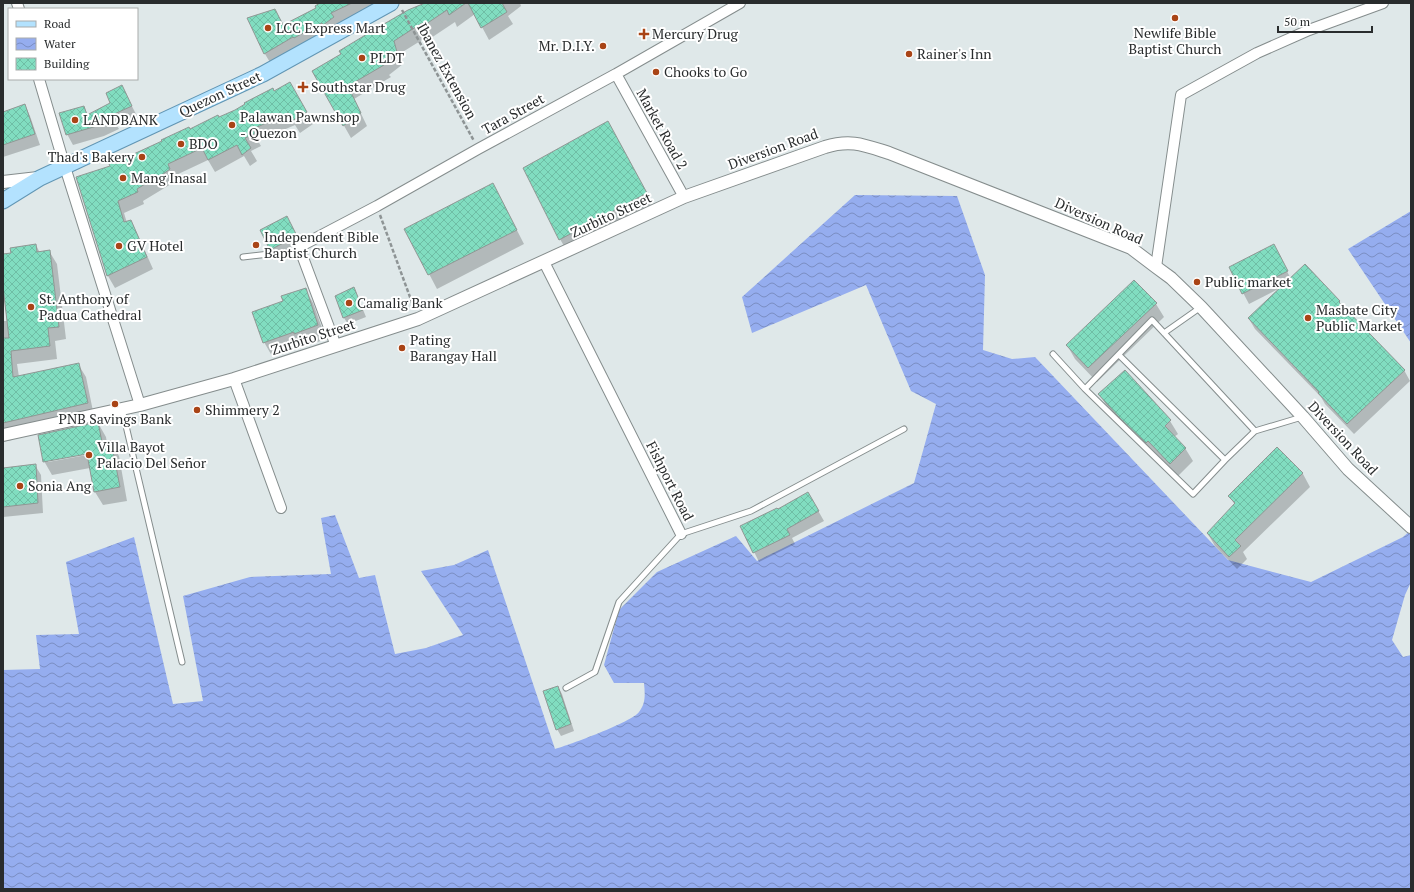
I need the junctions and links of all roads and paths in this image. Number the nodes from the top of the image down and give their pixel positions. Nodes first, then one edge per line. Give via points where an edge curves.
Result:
1 (740, 3) edge
2 (1383, 3) edge
3 (396, 6) edge
4 (616, 74) junction
5 (39, 80) edge
6 (478, 149) junction
7 (65, 167) junction
8 (40, 178) junction
9 (3, 182) edge
10 (684, 197) junction
11 (3, 201) edge
12 (377, 206) junction
13 (300, 250) junction
14 (243, 257) dead end
15 (544, 262) junction
16 (1156, 267) junction
17 (1201, 306) junction
18 (418, 319) junction
19 (1164, 333) junction
20 (336, 346) junction
21 (1053, 354) dead end
22 (1119, 354) junction
23 (234, 379) junction
24 (1085, 389) junction
25 (140, 405) junction
26 (122, 409) junction
27 (1303, 416) junction
28 (904, 429) dead end
29 (1254, 431) junction
30 (3, 435) edge
31 (1225, 460) junction
32 (281, 508) dead end
33 (1411, 527) edge
34 (681, 534) junction
35 (182, 662) dead end
36 (566, 688) dead end

1 - 4 street, Tara Street
2 - 16 street via 1309,30 1257,53 1181,95
3 - 6 path, Ibanez Extension
3 - 7 main road, Quezon Street via 263,74
4 - 6 street, Tara Street
4 - 10 street, Market Road 2
5 - 7 street
6 - 12 street, Tara Street
7 - 8 main road, Quezon Street
7 - 25 street
8 - 9 street
8 - 11 main road, Quezon Street
10 - 15 street, Zurbito Street
10 - 16 street, Diversion Road via 825,147 851,142 888,153 1131,248
12 - 13 street, Tara Street
12 - 18 path
13 - 14 lane
13 - 20 street
15 - 18 street, Zurbito Street
15 - 34 street, Fishport Road
16 - 17 street, Diversion Road
17 - 19 lane
17 - 27 street, Diversion Road
18 - 20 street, Zurbito Street
19 - 22 lane via 1152,320
19 - 29 lane
20 - 23 street, Zurbito Street
21 - 24 lane
22 - 24 lane
22 - 31 lane
23 - 25 street, Zurbito Street
23 - 32 street
24 - 31 lane via 1193,494
25 - 26 street, Zurbito Street
26 - 30 street, Zurbito Street
26 - 35 lane
27 - 29 lane
27 - 33 street, Diversion Road via 1348,469
28 - 34 lane via 751,511
29 - 31 lane
34 - 36 lane, Fishport Road via 619,602 595,672

